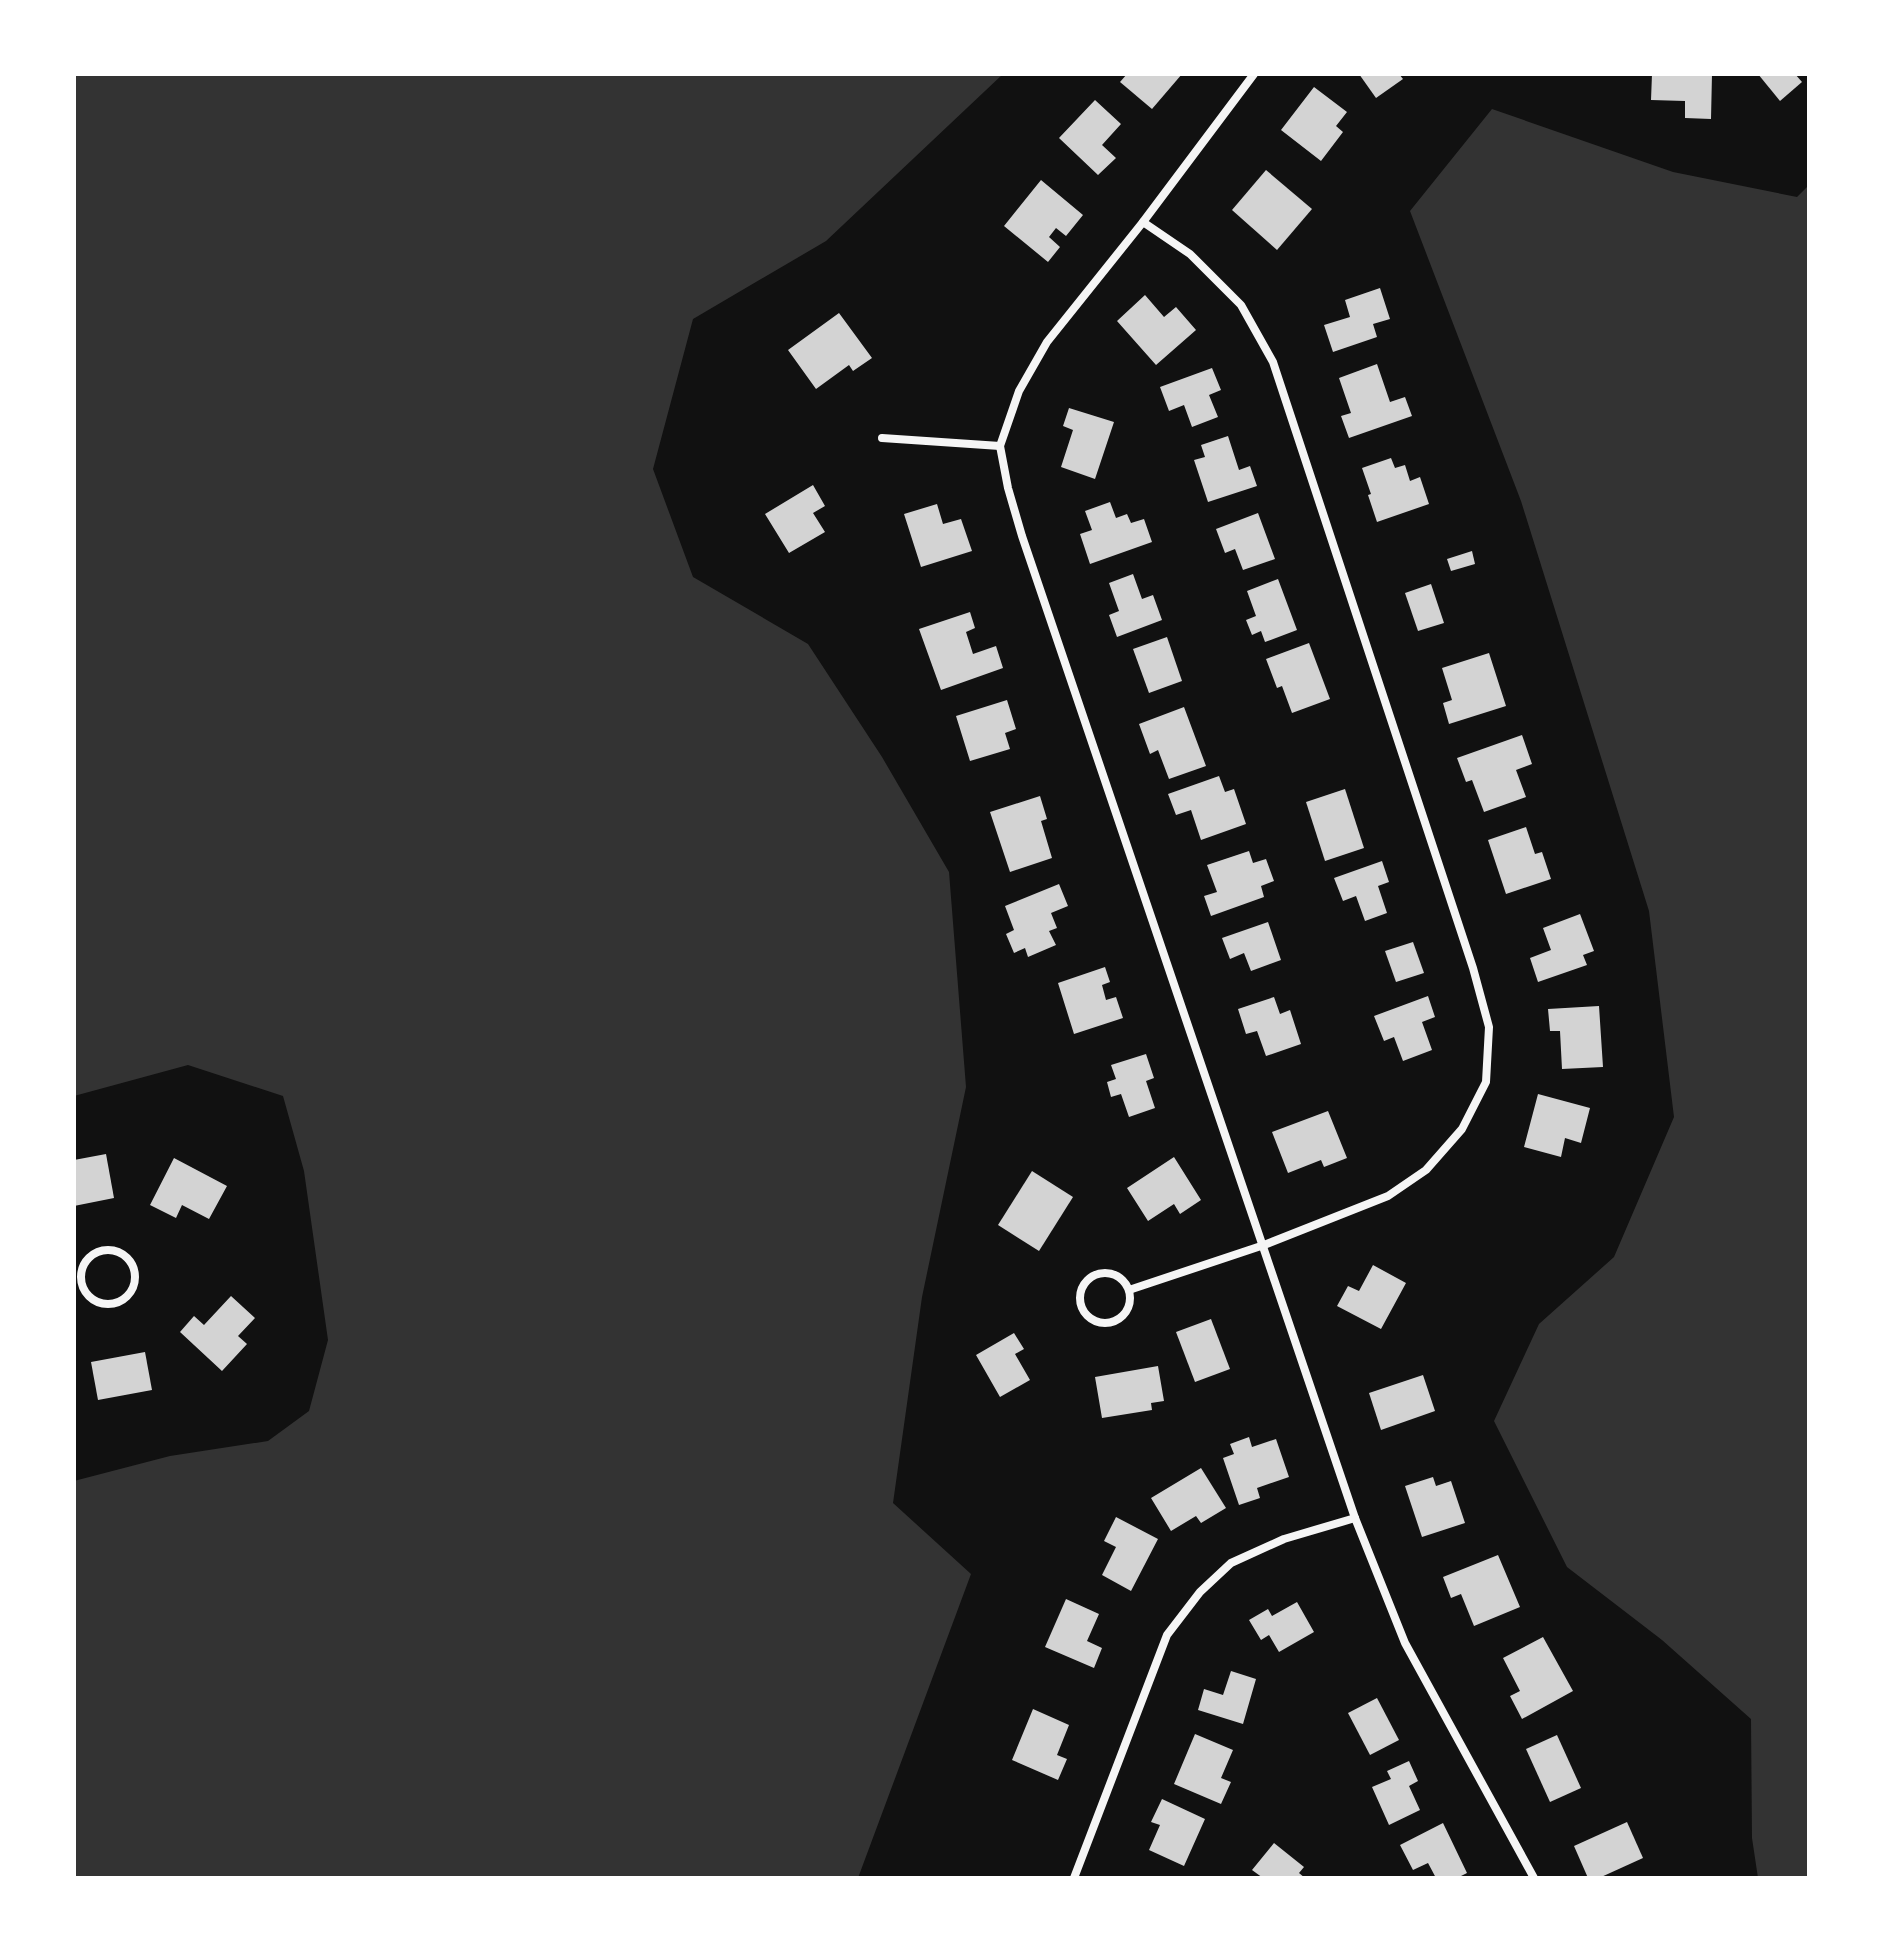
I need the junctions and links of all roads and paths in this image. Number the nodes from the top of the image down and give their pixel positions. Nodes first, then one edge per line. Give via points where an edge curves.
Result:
1 (1254, 74) edge
2 (1143, 222) junction
3 (882, 438) dead end
4 (1000, 446) junction
5 (1264, 1245) junction
6 (78, 1284) edge
7 (1129, 1290) junction
8 (1355, 1518) junction
9 (1074, 1878) edge
10 (1534, 1878) edge

1 - 2 street
2 - 4 street via 1047,342 1019,391
2 - 5 street via 1190,254 1241,305 1273,362 1489,1027 1486,1082 1462,1129 1426,1170 1388,1196
3 - 4 street
4 - 5 street via 1022,536
5 - 7 street
5 - 8 street
6 - 6 street via 93,1300 114,1304 131,1291 134,1270 122,1253 101,1250 84,1262
7 - 7 street via 1116,1275 1097,1274 1082,1287 1081,1306 1093,1321 1113,1322 1128,1310
8 - 9 street via 1284,1539 1231,1563 1200,1592 1167,1635
8 - 10 street via 1405,1643

